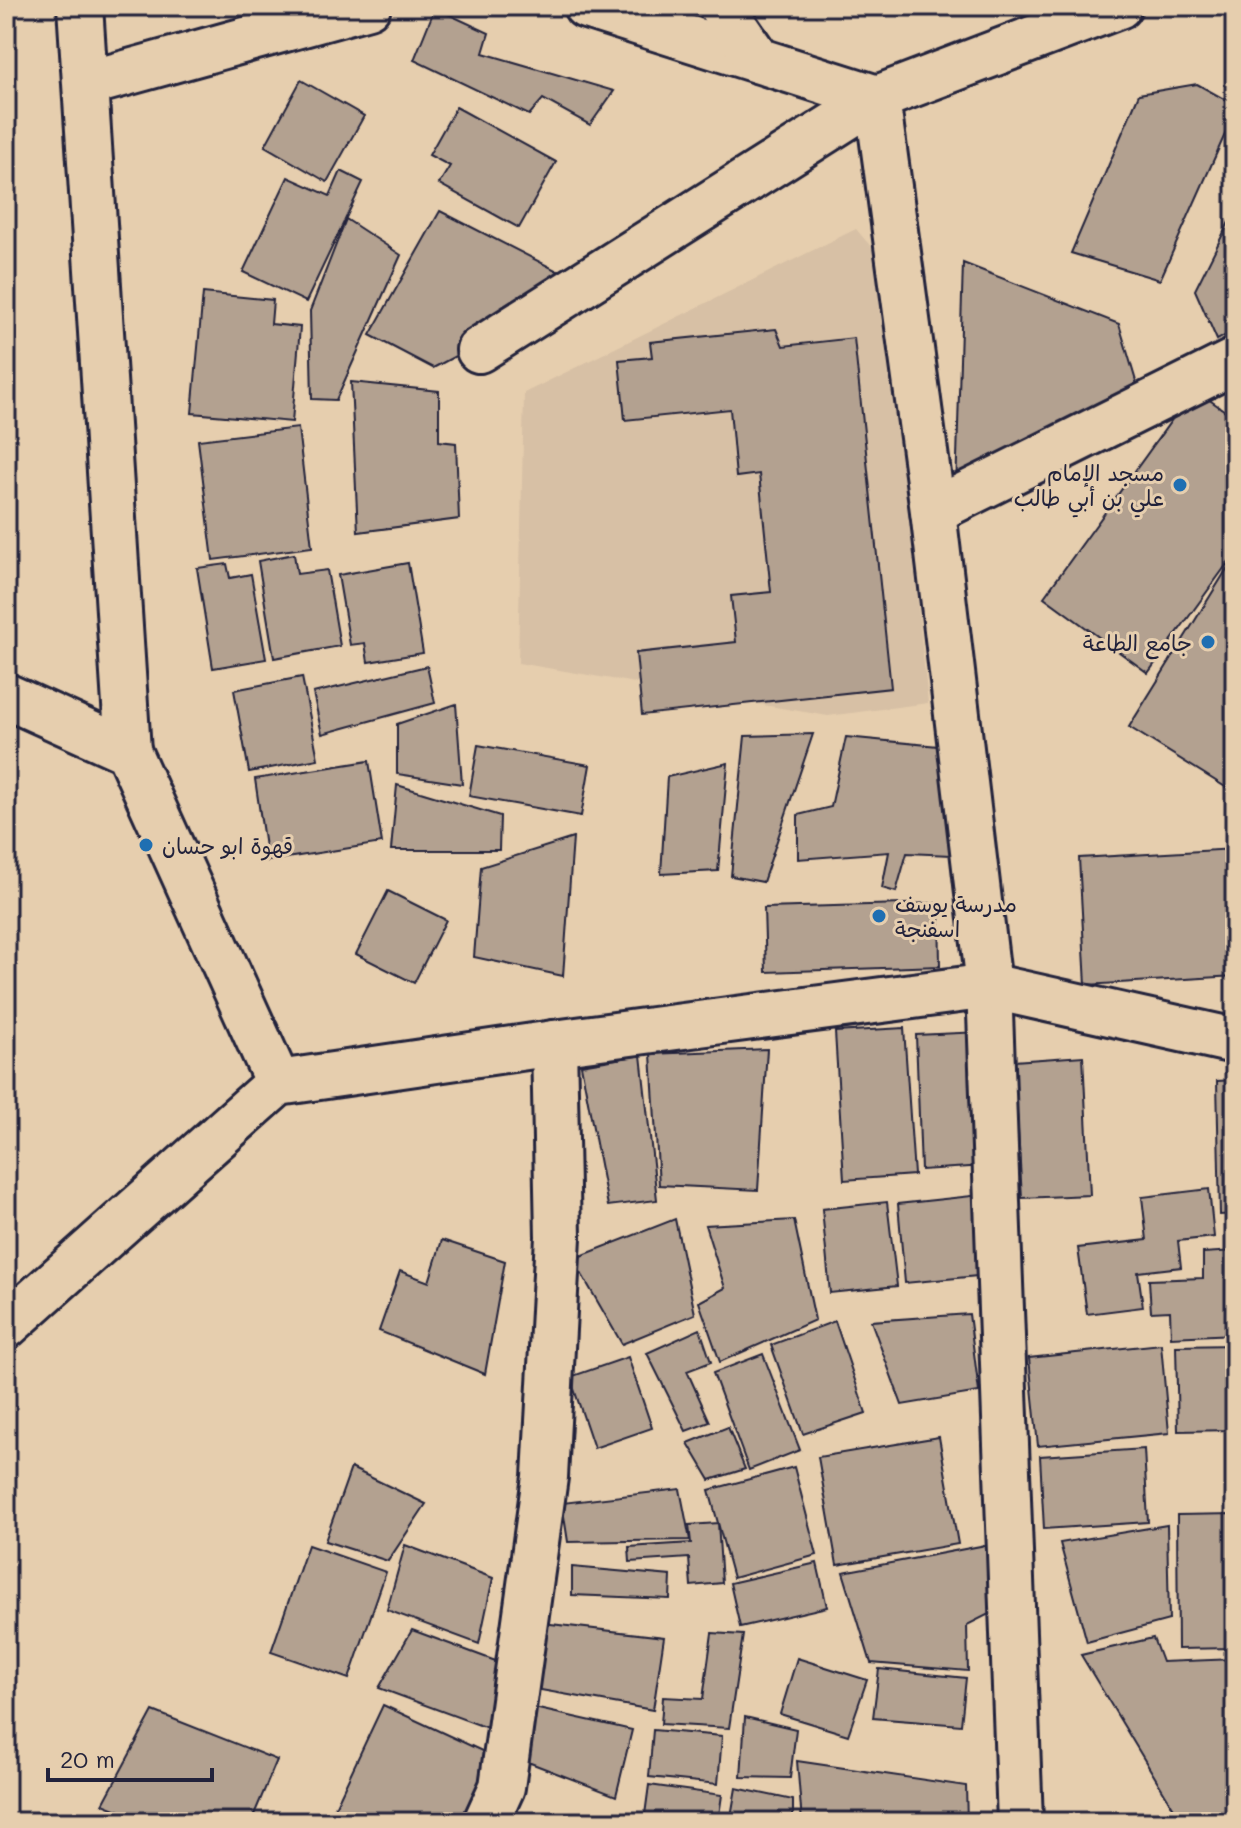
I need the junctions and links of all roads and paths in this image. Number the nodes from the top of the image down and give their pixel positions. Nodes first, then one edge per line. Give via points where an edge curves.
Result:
1 (80, 6) edge
2 (368, 6) edge
3 (586, 6) edge
4 (721, 6) edge
5 (1119, 6) edge
6 (758, 60) junction
7 (86, 84) junction
8 (877, 98) junction
9 (479, 350) dead end
10 (1235, 361) edge
11 (933, 511) junction
12 (6, 696) edge
13 (128, 751) junction
14 (989, 986) junction
15 (1235, 1041) edge
16 (554, 1043) junction
17 (278, 1083) junction
18 (6, 1326) edge
19 (486, 1822) edge
20 (1020, 1822) edge

1 - 7 street
2 - 7 street
3 - 6 street
4 - 6 street
5 - 8 street
6 - 8 street
7 - 13 street
8 - 9 street
8 - 11 street
10 - 11 street
11 - 14 street
12 - 13 street
13 - 17 street
14 - 15 street
14 - 16 street
14 - 20 street
16 - 17 street
16 - 19 street via 558,1237 545,1477 502,1787
17 - 18 street

